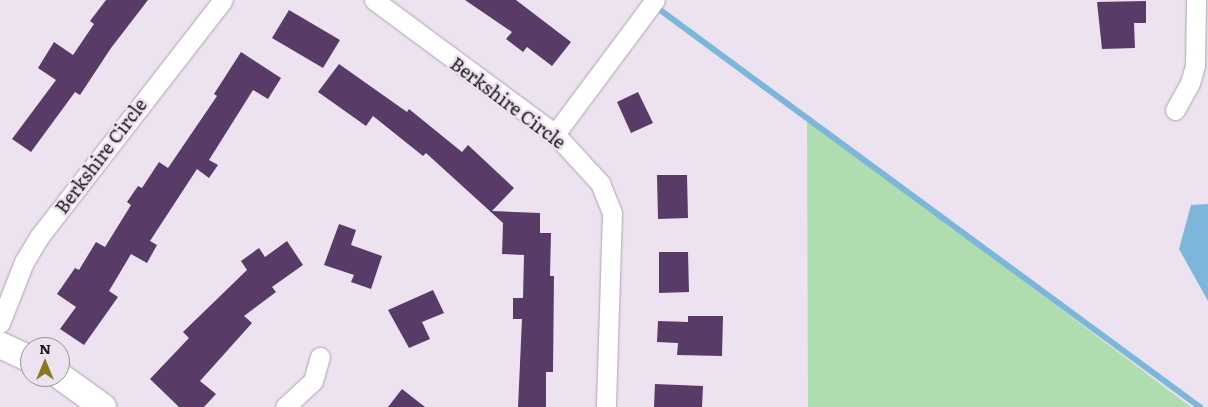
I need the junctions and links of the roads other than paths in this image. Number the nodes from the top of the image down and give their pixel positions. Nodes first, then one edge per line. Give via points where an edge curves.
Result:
1 (222, 0) edge
2 (374, 0) edge
3 (655, 0) edge
4 (1196, 0) edge
5 (1175, 110) dead end
6 (555, 134) junction
7 (0, 324) edge
8 (0, 345) edge
9 (20, 354) edge
10 (320, 357) dead end
11 (70, 383) edge
12 (103, 407) edge
13 (285, 407) edge
14 (606, 407) edge

1 - 7 street, Berkshire Circle via 38,237 24,262
2 - 6 street, Berkshire Circle
3 - 6 street
4 - 5 street via 1195,65 1190,83
6 - 14 street, Berkshire Circle via 600,183 612,213
8 - 9 street
10 - 13 street via 313,381
11 - 12 street

